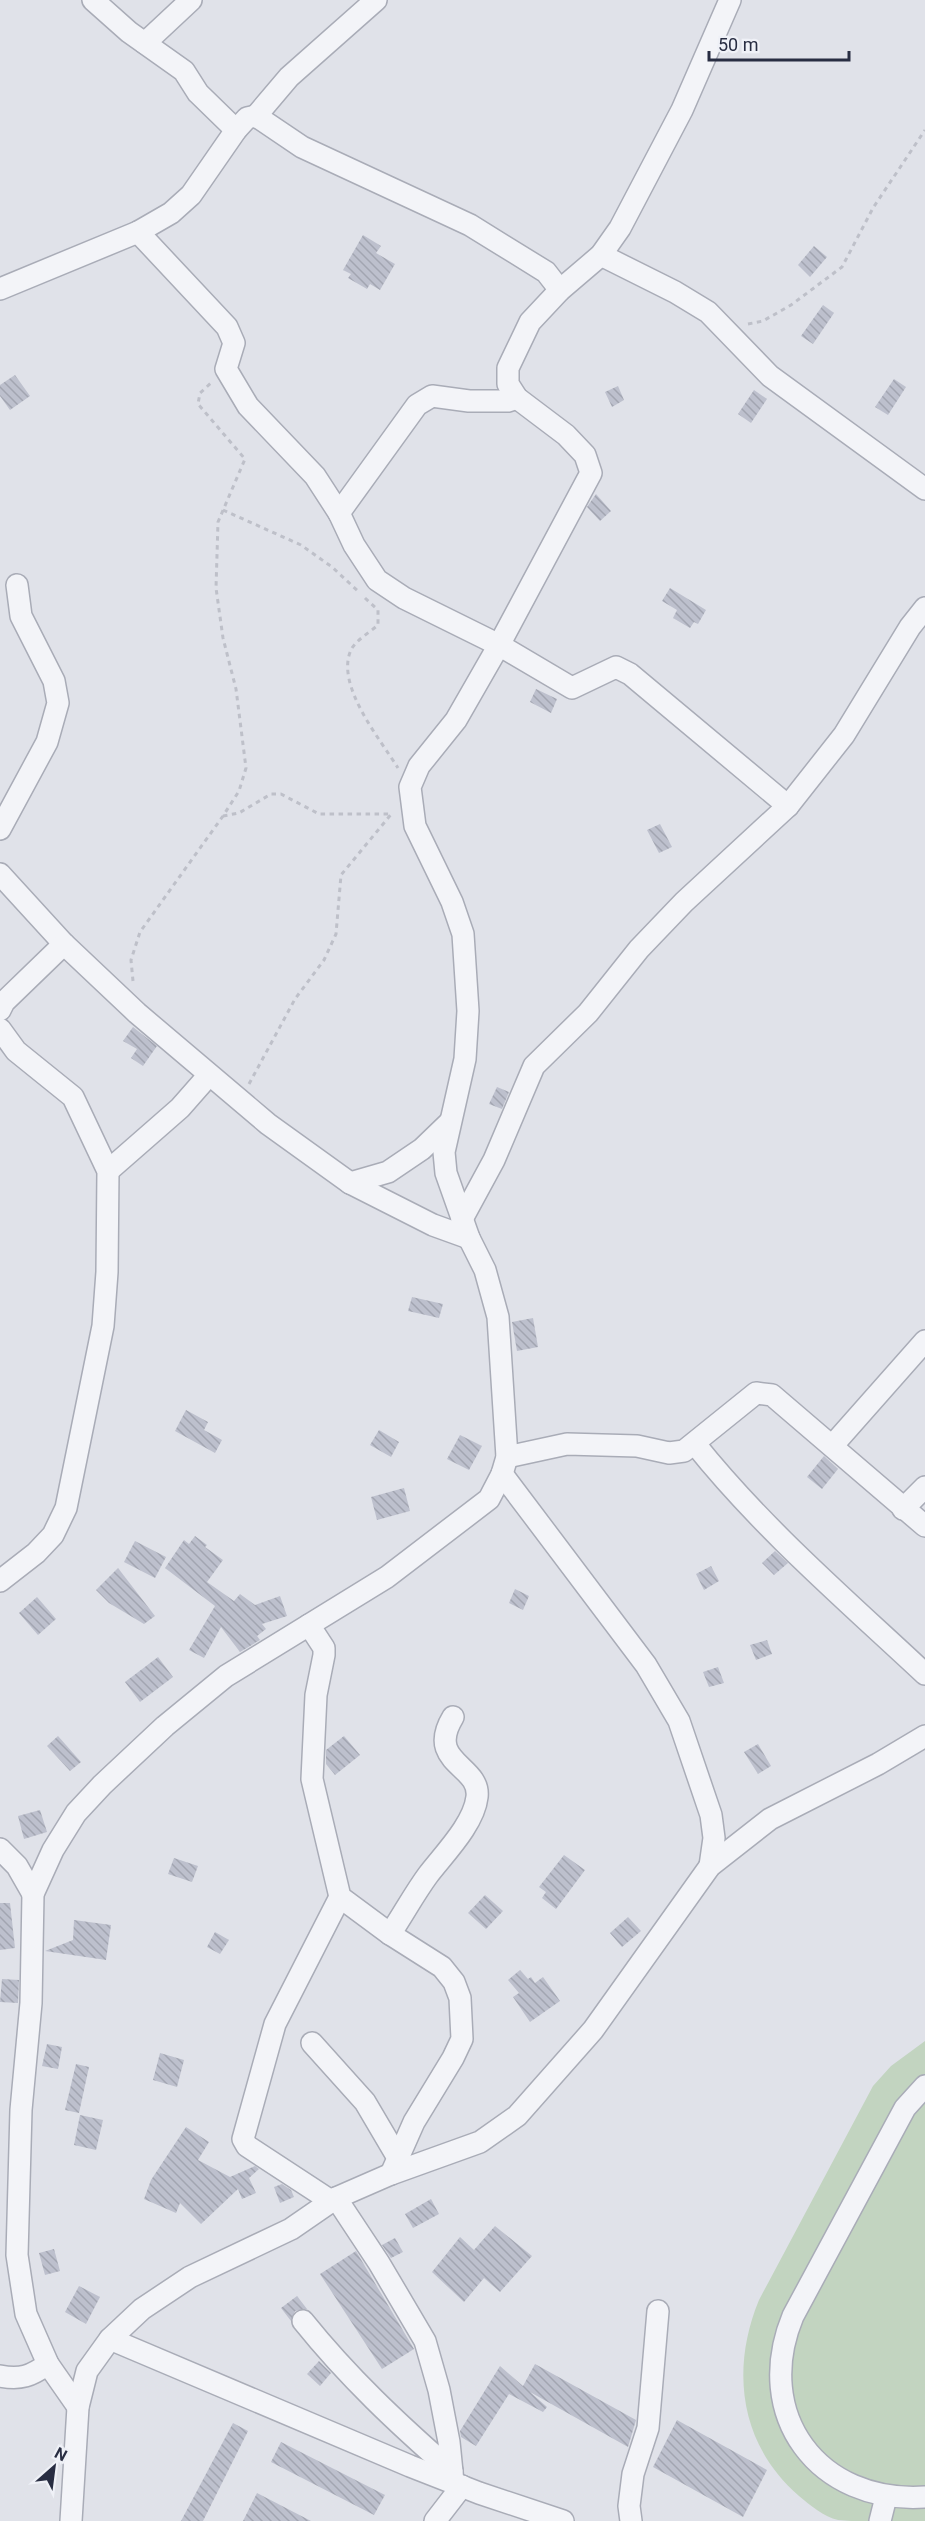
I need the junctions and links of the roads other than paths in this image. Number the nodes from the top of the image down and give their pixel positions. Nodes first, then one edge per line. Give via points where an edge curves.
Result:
1 (93, 0) edge
2 (191, 0) edge
3 (376, 0) edge
4 (730, 0) edge
5 (145, 43) junction
6 (255, 116) junction
7 (236, 130) junction
8 (138, 232) junction
9 (601, 255) junction
10 (0, 289) edge
11 (560, 290) junction
12 (517, 398) junction
13 (925, 489) edge
14 (339, 513) junction
15 (17, 585) dead end
16 (925, 608) edge
17 (499, 645) junction
18 (788, 806) junction
19 (0, 829) edge
20 (0, 874) edge
21 (64, 944) junction
22 (0, 1010) edge
23 (0, 1029) edge
24 (209, 1075) junction
25 (450, 1122) junction
26 (108, 1171) junction
27 (350, 1183) junction
28 (465, 1228) junction
29 (925, 1341) edge
30 (695, 1444) junction
31 (833, 1445) junction
32 (505, 1466) junction
33 (925, 1487) edge
34 (903, 1509) junction
35 (925, 1526) edge
36 (0, 1581) edge
37 (309, 1625) junction
38 (925, 1674) edge
39 (453, 1718) dead end
40 (925, 1736) edge
41 (0, 1848) edge
42 (710, 1866) junction
43 (33, 1894) junction
44 (340, 1897) junction
45 (390, 1934) junction
46 (312, 2043) dead end
47 (925, 2086) edge
48 (394, 2166) junction
49 (334, 2200) junction
50 (658, 2311) dead end
51 (303, 2321) dead end
52 (110, 2339) junction
53 (48, 2364) junction
54 (0, 2376) edge
55 (78, 2407) junction
56 (455, 2480) junction
57 (886, 2497) junction
58 (925, 2497) edge
59 (71, 2521) edge
60 (435, 2521) edge
61 (563, 2521) edge
62 (631, 2521) edge
63 (880, 2521) edge

1 - 5 street
2 - 5 street
3 - 6 street via 289,77
4 - 9 street via 682,110 620,228
5 - 7 street via 184,71 198,93
6 - 7 street via 247,118
6 - 11 street via 302,147 470,225 546,272
7 - 8 street via 190,195 171,213
8 - 10 street
8 - 14 street via 227,327 234,343 226,369 248,406 315,476
9 - 11 street
9 - 13 street via 708,312 770,376
11 - 12 street via 530,322 507,368 508,384
12 - 14 street via 469,401 432,396 417,405
12 - 17 street via 566,435 585,455 591,472
14 - 17 street via 377,580 404,598
15 - 19 street via 21,616 54,681 58,703 47,742
16 - 18 street via 844,735
17 - 18 street via 572,688 616,667 630,674
17 - 25 street via 456,720 419,766 410,793 415,826 463,934 468,1011 465,1059
18 - 28 street via 684,902 588,1012 534,1066
20 - 21 street
21 - 22 street
21 - 24 street
23 - 26 street via 16,1051 73,1097
24 - 26 street via 180,1108
24 - 27 street via 268,1124
25 - 27 street via 422,1149 388,1172
25 - 28 street via 444,1152 446,1173
26 - 36 street via 103,1326 66,1508 53,1535
27 - 28 street via 433,1225
28 - 32 street via 485,1270 498,1317
29 - 31 street
30 - 31 street via 756,1393 772,1395
30 - 32 street via 684,1451 669,1453 638,1446 567,1444
30 - 38 street via 813,1569
31 - 34 street
32 - 37 street via 489,1499 387,1577
32 - 42 street via 646,1665 679,1721 711,1815 714,1838
33 - 34 street
34 - 35 street
37 - 43 street via 226,1676 102,1785 76,1813
37 - 44 street via 324,1648 316,1695 312,1779
39 - 45 street via 446,1728 446,1748 476,1784 474,1810
40 - 42 street via 770,1819
41 - 43 street via 17,1866
42 - 48 street via 593,2030 517,2116 480,2142
43 - 53 street via 17,2255 26,2314
44 - 45 street
44 - 49 street via 275,2024 243,2139 247,2146
45 - 48 street via 442,1967 454,1982 460,1998 462,2039 414,2122
46 - 48 street via 365,2102
47 - 57 street via 905,2108 794,2316 781,2353 781,2392 786,2412 804,2446 848,2485
48 - 49 street
49 - 52 street via 291,2229 190,2277 142,2309
49 - 56 street via 379,2263 425,2341 439,2390
50 - 62 street via 648,2428 633,2474
51 - 56 street via 335,2361
52 - 55 street via 87,2371
52 - 56 street
53 - 54 street via 19,2379
53 - 55 street
55 - 59 street
56 - 60 street
56 - 61 street
57 - 58 street
57 - 63 street

